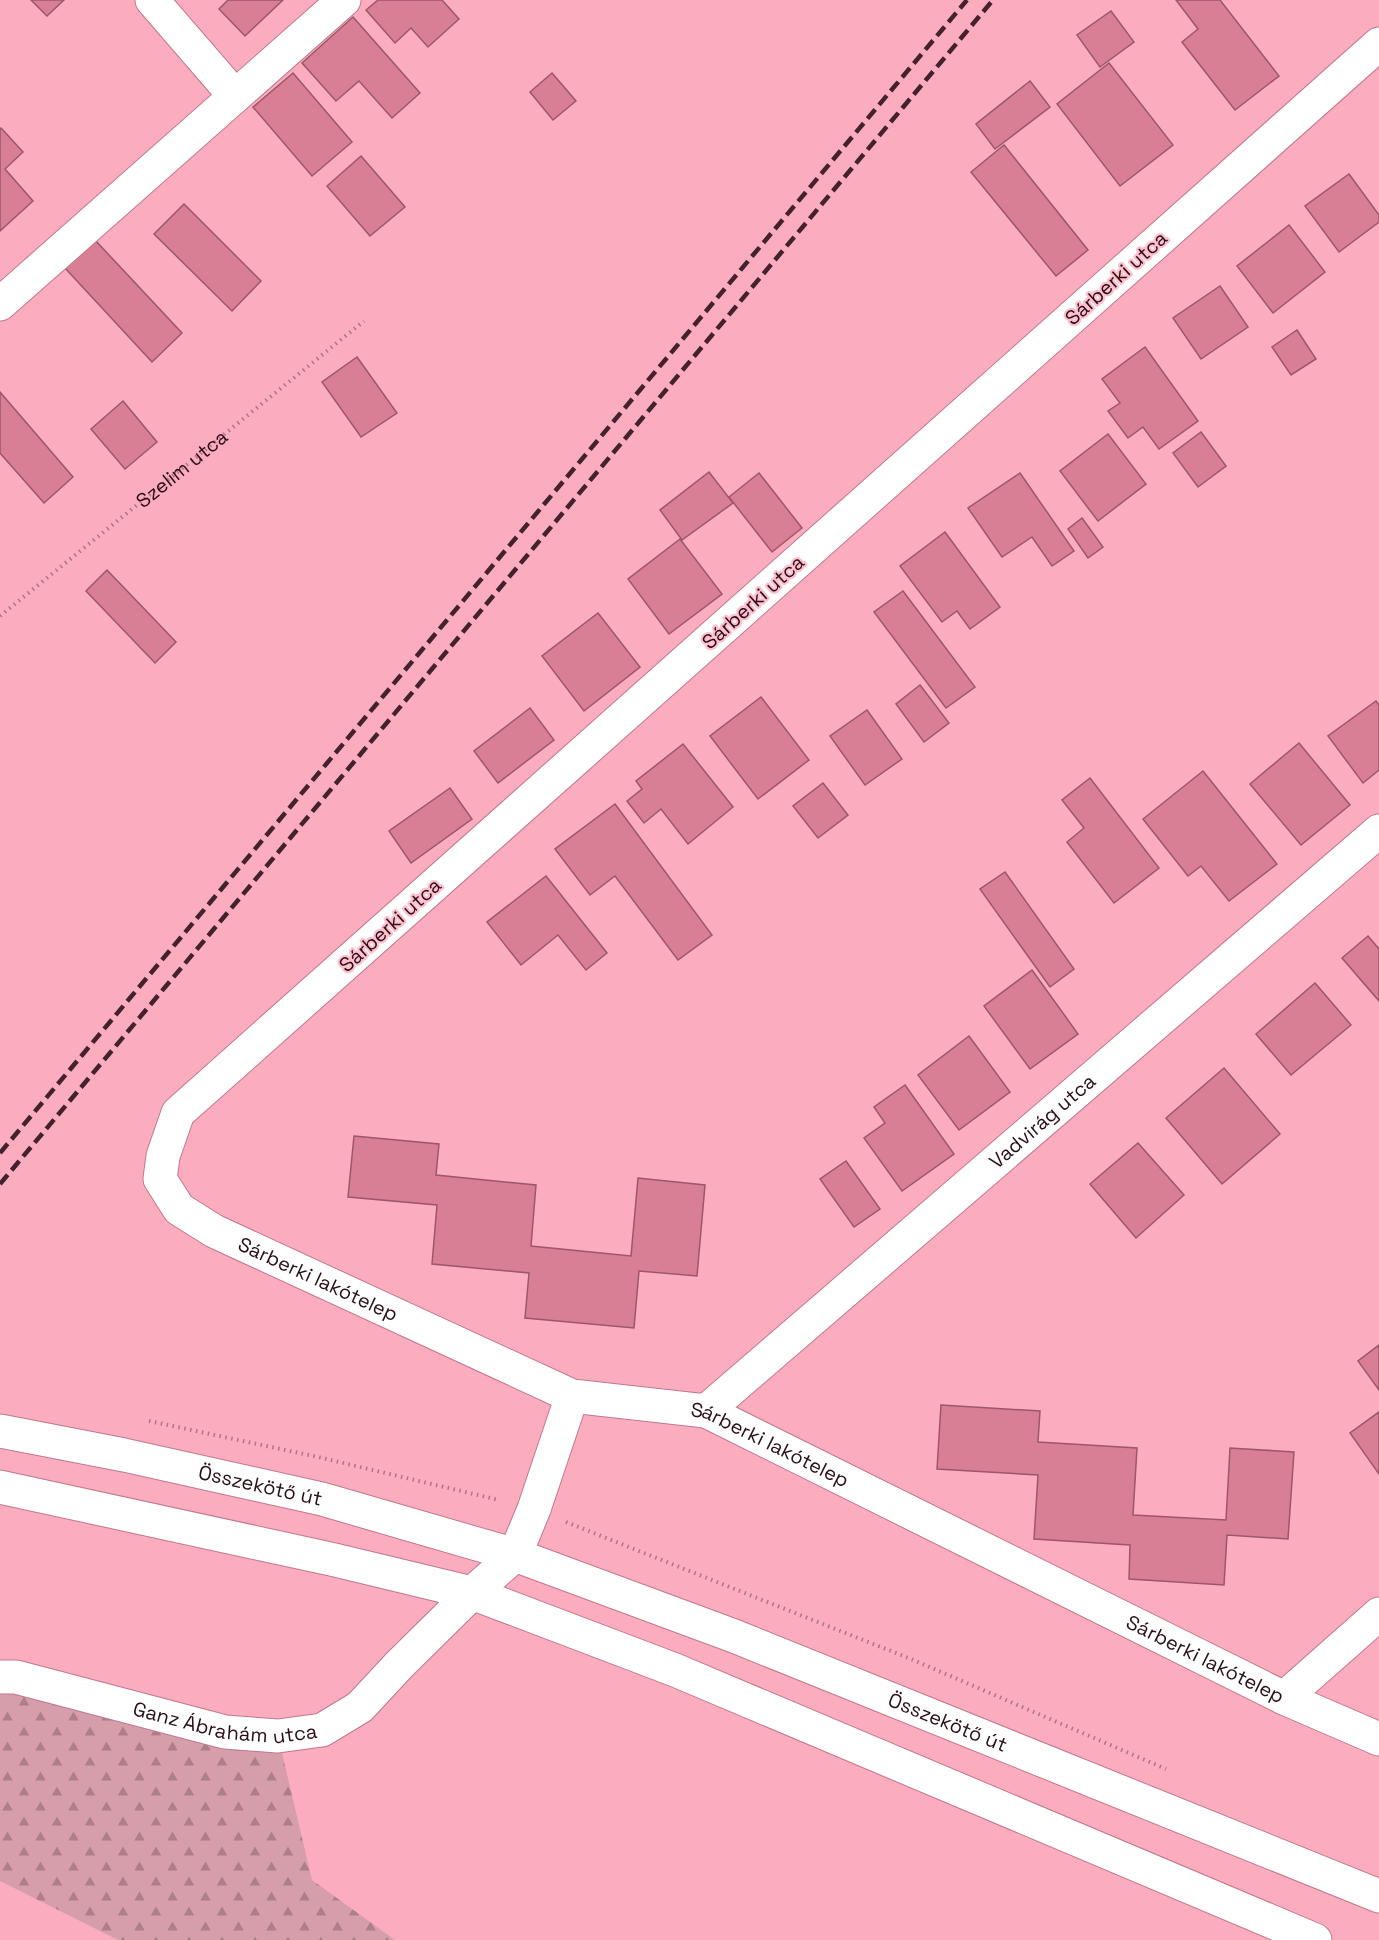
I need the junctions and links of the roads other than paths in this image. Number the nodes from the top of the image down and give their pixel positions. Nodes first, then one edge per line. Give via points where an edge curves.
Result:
1 (152, 0) edge
2 (344, 0) edge
3 (1379, 44) edge
4 (236, 96) junction
5 (0, 304) edge
6 (1379, 831) edge
7 (160, 1179) joint
8 (572, 1396) junction
9 (706, 1411) junction
10 (0, 1431) edge
11 (0, 1487) edge
12 (515, 1555) junction
13 (472, 1593) junction
14 (1379, 1614) edge
15 (0, 1677) edge
16 (1284, 1698) junction
17 (1379, 1739) edge
18 (1379, 1896) edge
19 (1316, 1940) edge

1 - 4 street
2 - 4 street
3 - 7 street, Sárberki utca via 178,1113 163,1156
4 - 5 street
6 - 9 street, Vadvirág utca
7 - 8 street, Sárberki lakótelep via 179,1209 213,1231
8 - 9 street, Sárberki lakótelep
8 - 12 street
9 - 16 street, Sárberki lakótelep
10 - 12 street, Összekötő út via 322,1499
11 - 13 street
12 - 13 street
12 - 18 street, Összekötő út via 734,1636
13 - 15 street, Ganz Ábrahám utca via 360,1707 322,1730 278,1736 225,1732 16,1677
13 - 19 street via 675,1670
14 - 16 street
16 - 17 street, Sárberki lakótelep

